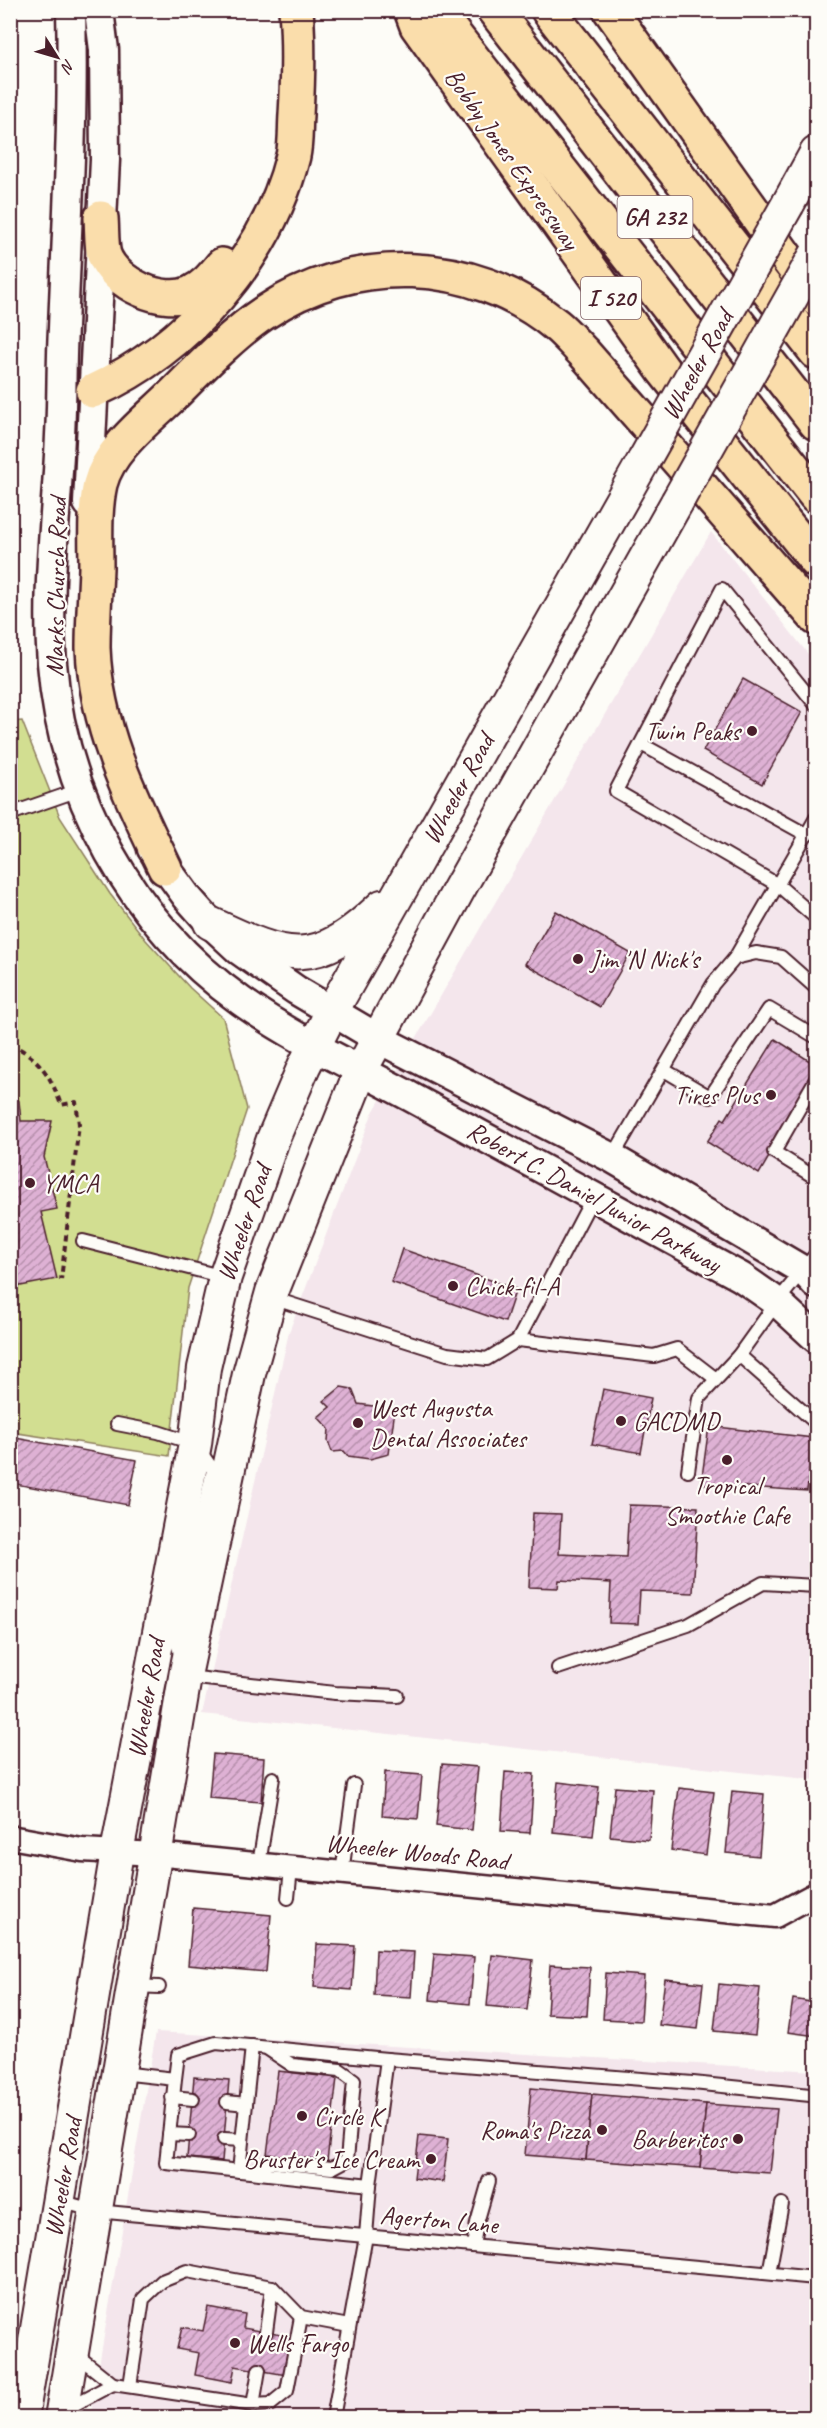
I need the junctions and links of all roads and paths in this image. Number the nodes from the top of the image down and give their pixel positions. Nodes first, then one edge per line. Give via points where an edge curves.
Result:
1 (71, 10) edge
2 (99, 10) edge
3 (296, 10) edge
4 (411, 10) edge
5 (435, 10) edge
6 (494, 10) edge
7 (548, 10) edge
8 (610, 10) edge
9 (298, 66) junction
10 (816, 153) edge
11 (101, 218) junction
12 (816, 254) edge
13 (816, 299) edge
14 (816, 352) edge
15 (186, 382) junction
16 (93, 391) junction
17 (61, 393) junction
18 (816, 423) edge
19 (816, 496) edge
20 (816, 561) edge
21 (816, 618) edge
22 (816, 705) edge
23 (641, 744) junction
24 (79, 790) junction
25 (10, 814) edge
26 (816, 818) edge
27 (807, 835) junction
28 (165, 868) junction
29 (778, 885) junction
30 (402, 887) junction
31 (816, 918) edge
32 (210, 923) junction
33 (735, 957) junction
34 (816, 988) edge
35 (332, 1011) junction
36 (816, 1037) edge
37 (379, 1039) junction
38 (10, 1044) edge
39 (315, 1046) junction
40 (361, 1070) junction
41 (664, 1070) junction
42 (816, 1079) edge
43 (612, 1158) junction
44 (816, 1167) edge
45 (593, 1197) junction
46 (83, 1241) dead end
47 (812, 1270) edge
48 (225, 1277) junction
49 (61, 1280) dead end
50 (271, 1297) junction
51 (777, 1302) junction
52 (816, 1338) edge
53 (518, 1340) junction
54 (739, 1355) junction
55 (716, 1379) junction
56 (816, 1423) edge
57 (117, 1424) dead end
58 (195, 1444) junction
59 (688, 1470) dead end
60 (816, 1586) edge
61 (558, 1668) dead end
62 (186, 1674) junction
63 (397, 1696) dead end
64 (273, 1778) dead end
65 (354, 1785) dead end
66 (10, 1837) edge
67 (117, 1852) junction
68 (155, 1854) junction
69 (258, 1864) junction
70 (291, 1868) junction
71 (342, 1873) junction
72 (816, 1897) edge
73 (288, 1898) dead end
74 (252, 2046) junction
75 (266, 2048) junction
76 (387, 2059) junction
77 (119, 2073) junction
78 (176, 2079) junction
79 (810, 2096) dead end
80 (172, 2097) junction
81 (193, 2099) dead end
82 (227, 2102) dead end
83 (246, 2104) junction
84 (169, 2134) junction
85 (189, 2135) dead end
86 (224, 2139) dead end
87 (242, 2140) junction
88 (239, 2171) junction
89 (254, 2172) junction
90 (489, 2181) dead end
91 (370, 2185) junction
92 (59, 2201) junction
93 (782, 2204) dead end
94 (96, 2211) junction
95 (366, 2236) junction
96 (473, 2246) junction
97 (769, 2273) junction
98 (816, 2278) edge
99 (272, 2287) junction
100 (301, 2316) junction
101 (349, 2326) junction
102 (266, 2332) dead end
103 (72, 2352) junction
104 (259, 2370) dead end
105 (112, 2384) junction
106 (130, 2386) junction
107 (253, 2405) junction
108 (62, 2414) edge
109 (22, 2418) edge
110 (333, 2418) edge

1 - 17 street, Marks Church Road via 73,84
2 - 11 street, Marks Church Road via 105,118
3 - 9 highway
4 - 20 highway, Bobby Jones Expressway / I 520 via 417,26 663,370
5 - 19 highway, Bobby Jones Expressway / GA 232
6 - 18 highway, GA 232
7 - 14 highway
8 - 13 highway
9 - 11 highway via 263,195 207,284 181,296 151,293 132,285 104,255
9 - 16 highway via 294,153 285,183 252,250 218,296 175,340 116,381
10 - 30 main road, Wheeler Road, bridge
11 - 16 street, Marks Church Road
12 - 37 main road, Wheeler Road, bridge via 441,921
15 - 16 highway via 142,405 109,399
15 - 21 highway via 262,314 324,282 393,269 461,277 495,289 556,325
15 - 28 highway via 110,462 100,482 98,500 93,649 98,685 118,767
16 - 17 street
16 - 28 street, Marks Church Road via 83,606 84,658 95,732 125,808
17 - 24 street, Marks Church Road via 51,662 62,733
22 - 23 lane via 722,588
23 - 27 lane
23 - 29 lane via 616,791
24 - 25 lane
24 - 39 street, Marks Church Road via 117,866 160,926 240,1000
26 - 27 lane
27 - 29 lane
28 - 32 street, Marks Church Road
29 - 31 lane
29 - 33 lane
30 - 32 main road via 359,928 328,946 296,955 262,947
30 - 35 main road, Wheeler Road
32 - 35 street, Marks Church Road via 266,971
33 - 34 lane via 756,953 781,957
33 - 41 lane via 713,984
35 - 37 street, Marks Church Road
35 - 39 main road, Wheeler Road
36 - 41 lane via 769,1009 710,1097
37 - 40 main road, Wheeler Road
37 - 43 street, Robert C. Daniel Junior Parkway
38 - 49 path via 43,1066 61,1105 76,1102 79,1124
39 - 40 street, Marks Church Road
39 - 48 main road, Wheeler Road via 273,1139
40 - 45 street, Robert C. Daniel Junior Parkway
40 - 50 main road, Wheeler Road
41 - 43 lane
42 - 44 lane via 774,1152 811,1175
43 - 47 street, Robert C. Daniel Junior Parkway
45 - 51 street, Robert C. Daniel Junior Parkway via 741,1277
45 - 53 lane
46 - 48 lane
47 - 51 lane
48 - 58 main road, Wheeler Road via 204,1368
50 - 53 lane via 447,1354 487,1359
50 - 62 main road, Wheeler Road via 249,1374
51 - 52 street, Robert C. Daniel Junior Parkway
51 - 54 lane
53 - 55 lane via 654,1356 677,1348
54 - 55 lane
54 - 56 lane
55 - 59 lane via 699,1398
57 - 58 lane
58 - 62 lane via 213,1470 176,1637
58 - 67 main road, Wheeler Road
60 - 61 lane via 763,1583 688,1625
62 - 63 lane via 244,1685
62 - 68 main road, Wheeler Road
64 - 69 lane
65 - 71 lane
66 - 67 street, Wheeler Woods Road
67 - 68 street, Wheeler Woods Road
67 - 92 main road, Wheeler Road
68 - 69 street, Wheeler Woods Road
68 - 77 main road, Wheeler Road via 147,1987
69 - 70 street, Wheeler Woods Road
70 - 71 street, Wheeler Woods Road
70 - 73 lane
71 - 72 street, Wheeler Woods Road via 775,1916
74 - 75 lane
74 - 78 lane via 216,2043 178,2055
74 - 83 lane
75 - 76 lane
75 - 89 lane via 292,2065 340,2070 354,2080 346,2160 332,2168 269,2162
76 - 79 lane
76 - 91 lane
77 - 78 lane
77 - 94 main road, Wheeler Road
78 - 80 lane
80 - 81 lane
80 - 84 lane
82 - 83 lane
83 - 87 lane
84 - 85 lane
84 - 88 lane via 166,2163
86 - 87 lane
87 - 88 lane
88 - 89 lane
89 - 91 lane
90 - 96 lane
91 - 95 lane
92 - 94 lane, Agerton Lane
92 - 109 main road, Wheeler Road
93 - 97 lane
94 - 95 lane, Agerton Lane
94 - 103 main road, Wheeler Road
95 - 96 lane, Agerton Lane
95 - 101 lane
96 - 97 lane, Agerton Lane
97 - 98 lane, Agerton Lane
99 - 100 lane
99 - 102 lane
99 - 106 lane via 187,2271 162,2281 143,2299
100 - 101 lane
100 - 107 lane via 287,2391 271,2404
101 - 110 lane
103 - 105 lane
103 - 108 main road, Wheeler Road
104 - 107 lane
105 - 106 lane
105 - 108 lane
106 - 107 lane

